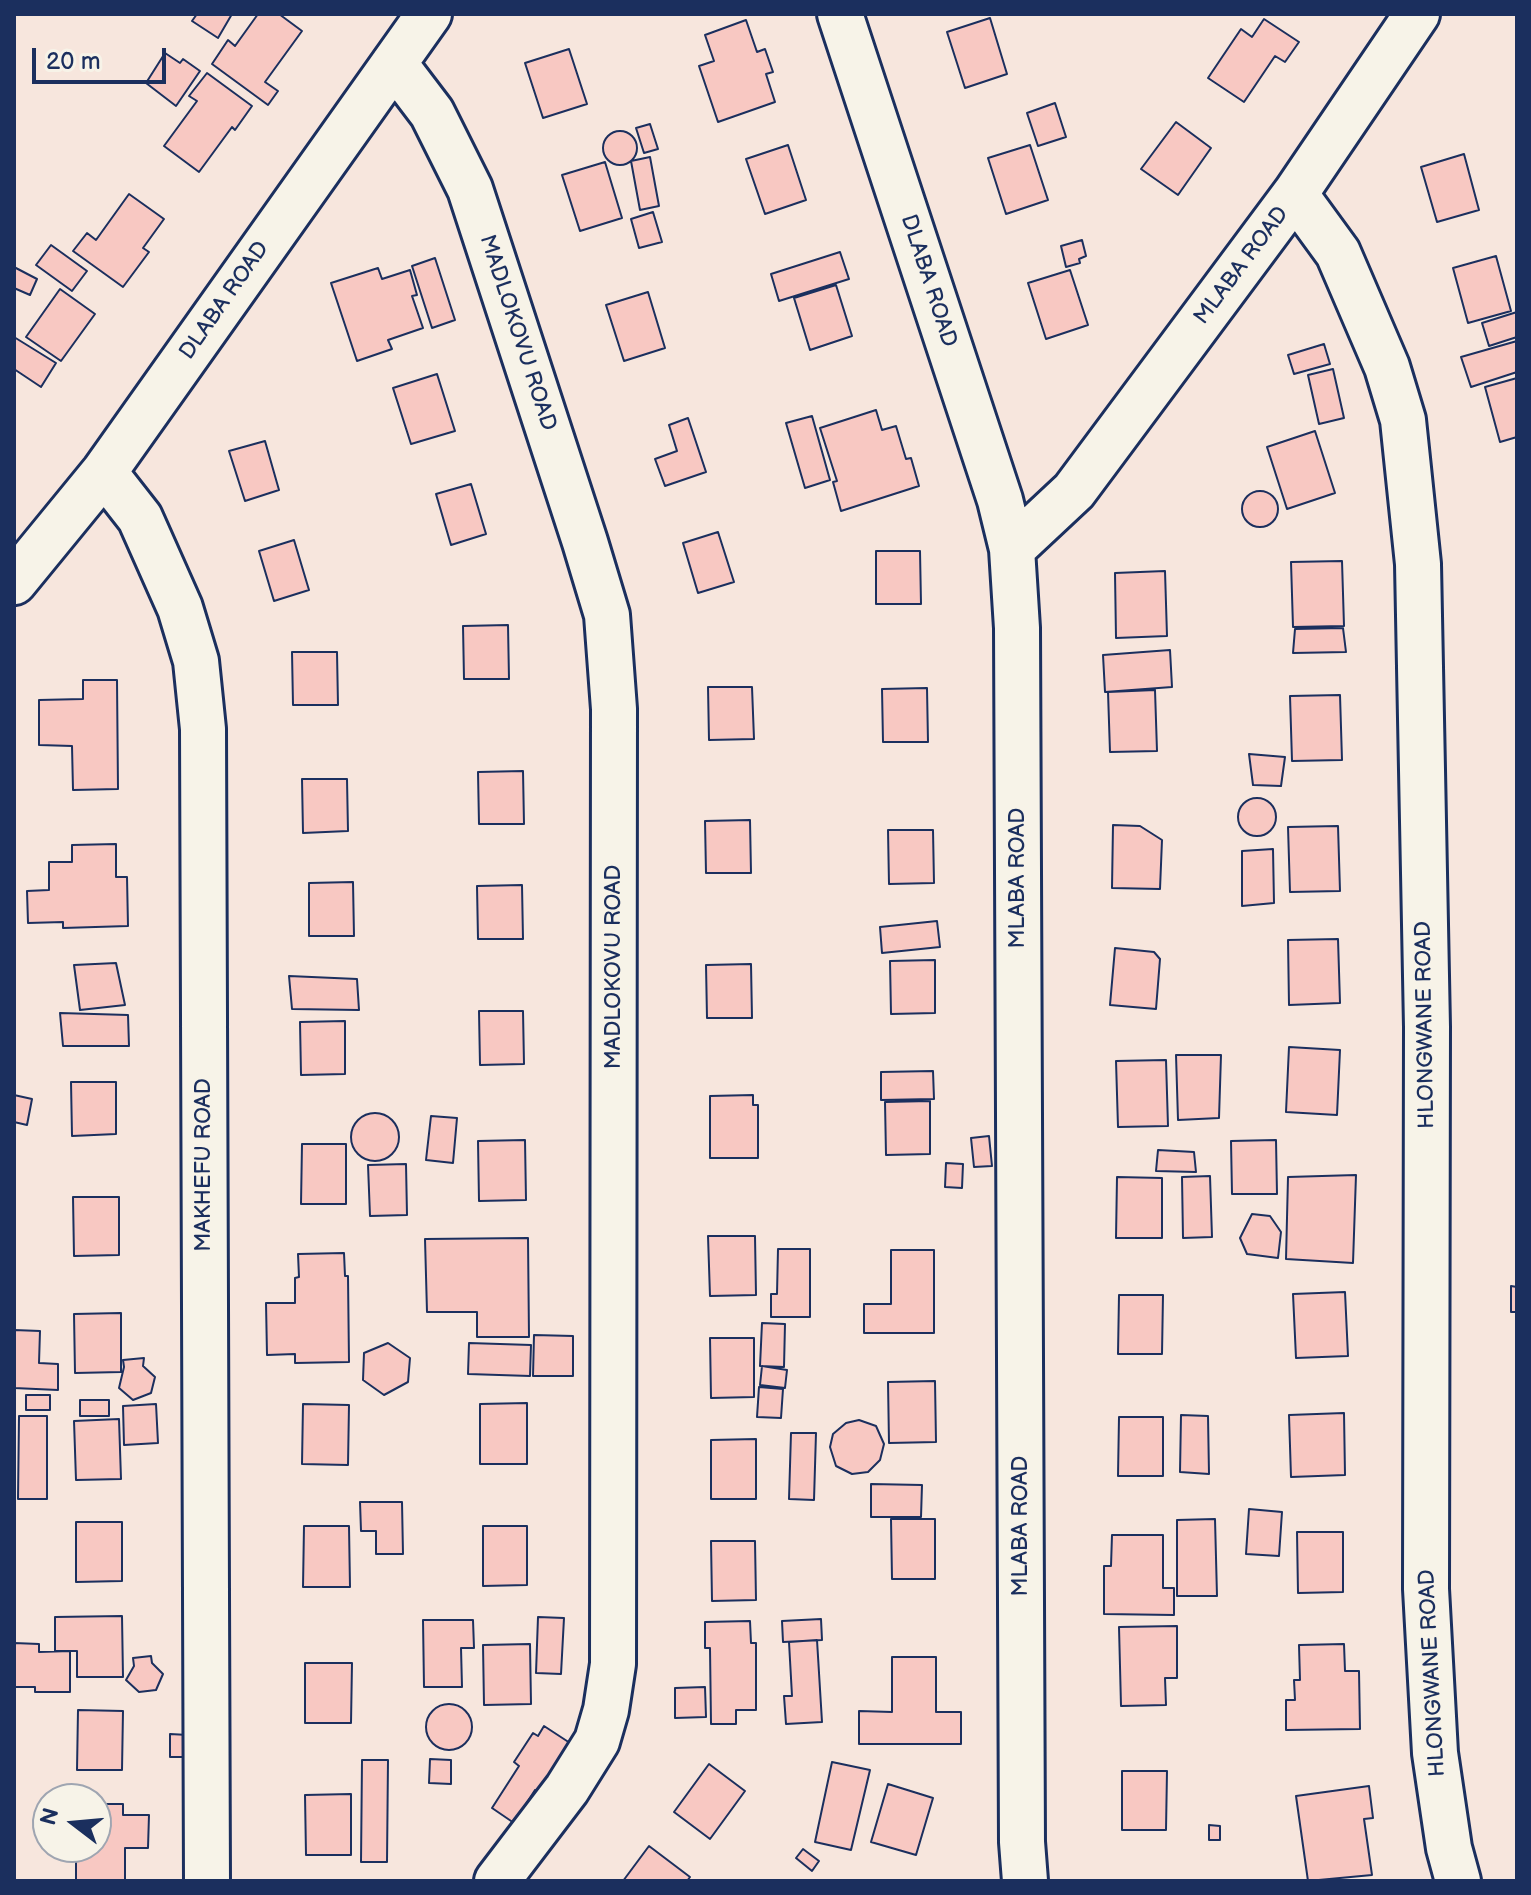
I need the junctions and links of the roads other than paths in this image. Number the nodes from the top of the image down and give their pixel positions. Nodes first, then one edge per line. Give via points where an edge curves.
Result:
1 (429, 14) edge
2 (840, 14) edge
3 (1417, 14) edge
4 (394, 63) junction
5 (1295, 194) junction
6 (104, 472) junction
7 (1012, 549) junction
8 (14, 582) edge
9 (207, 1881) edge
10 (497, 1881) edge
11 (1025, 1881) edge
12 (1458, 1881) edge

1 - 4 street, DLABA ROAD
2 - 7 street, DLABA ROAD
3 - 5 street, MLABA ROAD
4 - 6 street, DLABA ROAD
4 - 10 street, MADLOKOVU ROAD via 432,113 470,189 607,615 614,709 613,1664 597,1741
5 - 7 street, MLABA ROAD via 1074,491
5 - 12 street, HLONGWANE ROAD via 1338,253 1387,367 1403,420 1413,507 1427,1027 1426,1589 1435,1753
6 - 8 street, DLABA ROAD
6 - 9 street, MAKHEFU ROAD via 140,518 180,608 196,661 203,729
7 - 11 street, MLABA ROAD via 1017,628

